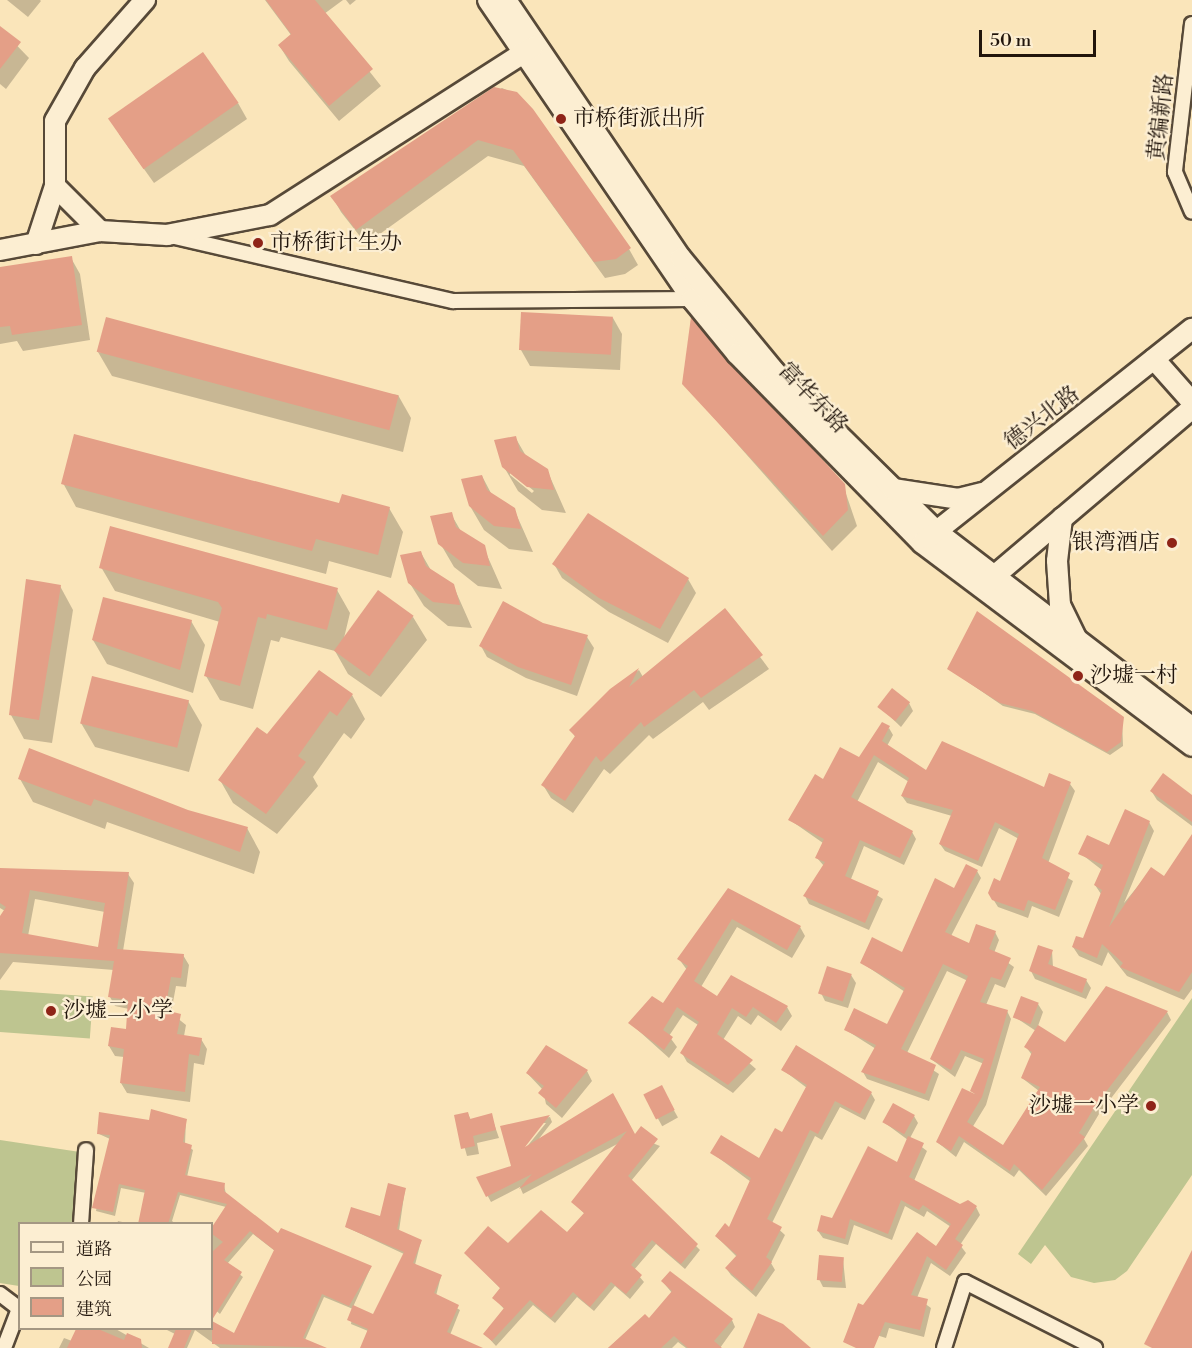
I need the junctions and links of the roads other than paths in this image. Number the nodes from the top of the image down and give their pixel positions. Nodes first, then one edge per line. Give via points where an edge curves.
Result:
1 (145, 0) edge
2 (488, 0) edge
3 (506, 0) edge
4 (1192, 24) edge
5 (530, 49) junction
6 (55, 186) junction
7 (1192, 212) edge
8 (100, 231) junction
9 (167, 235) junction
10 (36, 244) junction
11 (0, 250) edge
12 (692, 299) junction
13 (1192, 330) edge
14 (1154, 359) junction
15 (1192, 402) edge
16 (1192, 408) edge
17 (893, 489) junction
18 (988, 492) junction
19 (1062, 518) junction
20 (930, 537) junction
21 (987, 582) junction
22 (1079, 643) junction
23 (1192, 728) edge
24 (1192, 746) edge
25 (86, 1150) dead end
26 (81, 1222) edge
27 (0, 1294) edge
28 (18, 1306) edge
29 (4, 1348) edge
30 (944, 1348) edge
31 (1095, 1348) edge

1 - 6 main road via 85,68 55,121
2 - 5 main road, 富华东路
3 - 5 main road, 富华东路
4 - 7 street, 黄编新路 via 1175,172
5 - 9 main road via 292,206 236,225
5 - 12 main road, 富华东路
5 - 17 main road, 富华东路 via 687,266 774,371
6 - 8 main road
6 - 10 main road
8 - 9 main road
8 - 10 main road
9 - 12 street via 453,301
10 - 11 main road
12 - 20 main road, 富华东路 via 752,369
13 - 14 main road, 德兴北路
14 - 15 main road
14 - 18 main road, 德兴北路
16 - 19 main road
17 - 18 main road via 958,500
17 - 20 main road, 富华东路
18 - 20 main road, 德兴北路
19 - 21 main road
19 - 22 main road via 1057,561 1060,605
20 - 21 main road, 富华东路
21 - 22 main road, 富华东路
21 - 24 main road, 富华东路
22 - 23 main road, 富华东路
25 - 26 street
27 - 28 street
28 - 29 street
30 - 31 street via 965,1282

